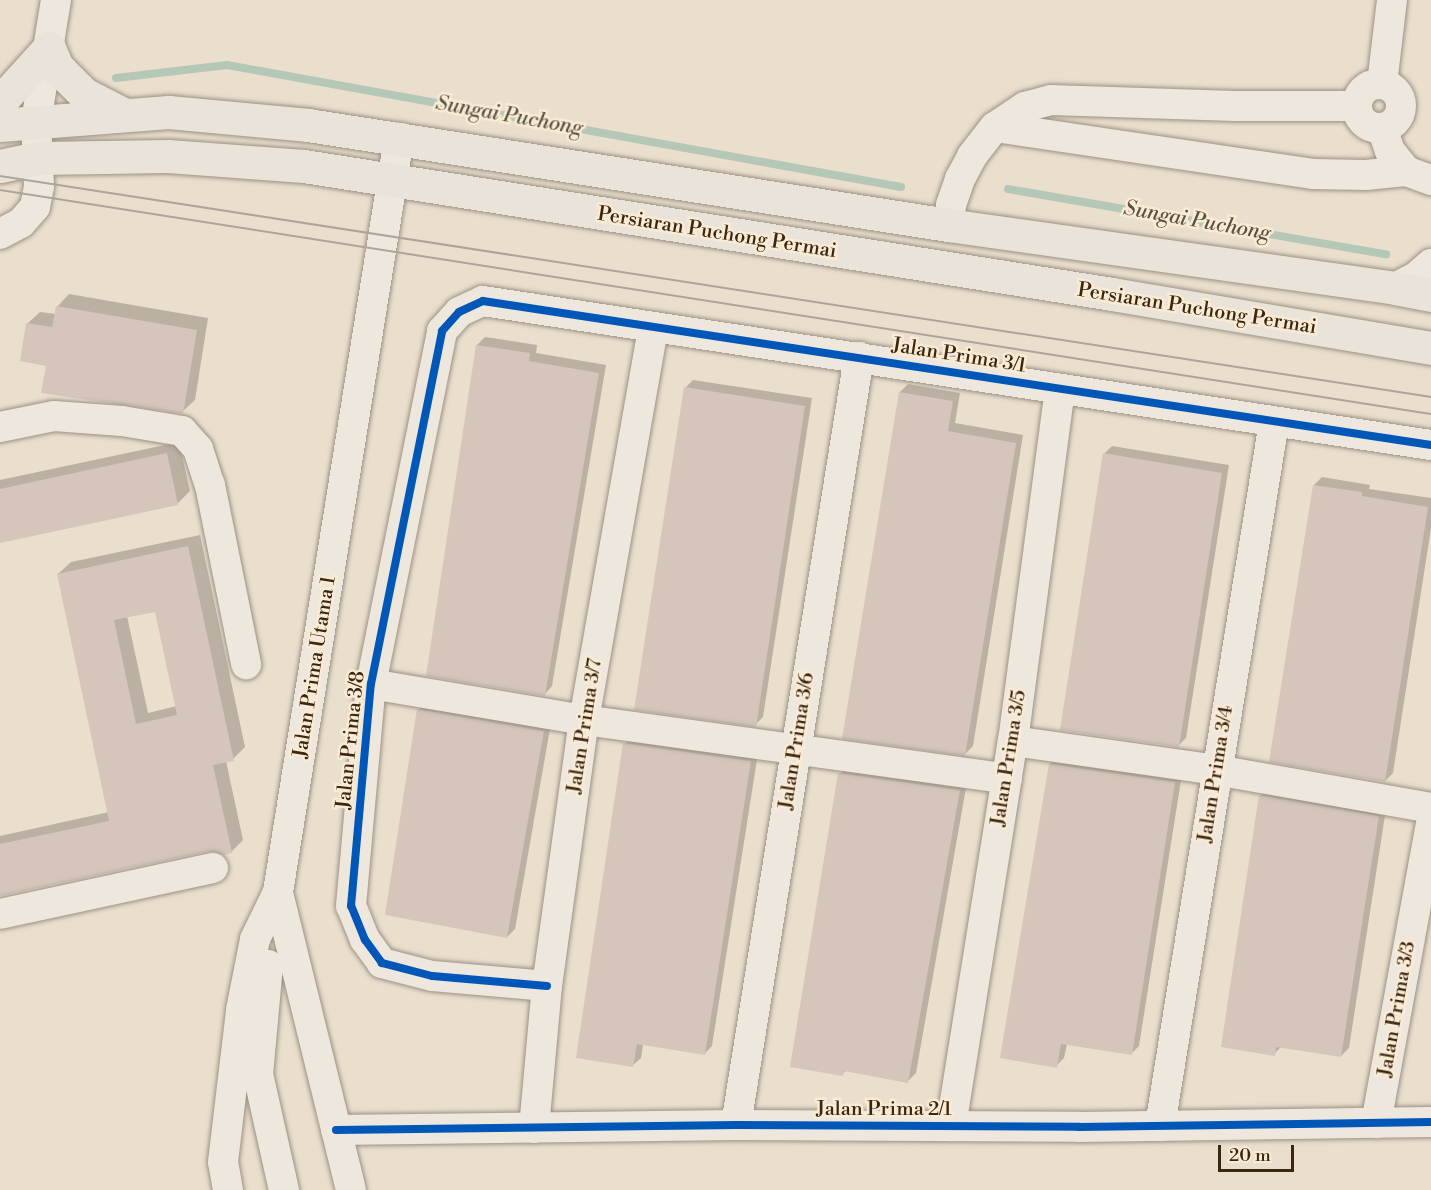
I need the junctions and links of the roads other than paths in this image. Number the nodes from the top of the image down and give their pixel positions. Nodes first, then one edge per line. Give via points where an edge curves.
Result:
1 (56, 0) edge
2 (1392, 0) edge
3 (49, 48) junction
4 (1382, 84) junction
5 (0, 102) edge
6 (1357, 106) junction
7 (125, 115) junction
8 (36, 122) junction
9 (0, 125) edge
10 (995, 127) junction
11 (1382, 128) junction
12 (399, 138) junction
13 (39, 158) junction
14 (0, 165) edge
15 (1419, 176) edge
16 (394, 182) junction
17 (948, 225) junction
18 (0, 234) edge
19 (1431, 264) edge
20 (945, 268) junction
21 (1395, 288) junction
22 (1431, 295) edge
23 (483, 300) joint
24 (653, 327) junction
25 (1431, 348) edge
26 (859, 357) junction
27 (1060, 389) junction
28 (1274, 422) junction
29 (0, 427) edge
30 (1431, 445) edge
31 (246, 664) dead end
32 (371, 684) junction
33 (584, 720) junction
34 (1013, 741) junction
35 (796, 751) junction
36 (1216, 770) junction
37 (1007, 779) junction
38 (1431, 808) edge
39 (1431, 824) edge
40 (213, 868) dead end
41 (278, 892) junction
42 (0, 914) edge
43 (291, 942) junction
44 (547, 987) junction
45 (1431, 1122) edge
46 (1376, 1123) junction
47 (736, 1125) junction
48 (951, 1126) junction
49 (1160, 1126) junction
50 (534, 1128) junction
51 (336, 1130) junction
52 (228, 1190) edge
53 (284, 1190) edge
54 (351, 1190) edge

1 - 3 street
2 - 4 street
3 - 5 main road
3 - 7 main road via 57,68 84,94
3 - 8 street
4 - 6 street via 1362,92
4 - 11 street via 1398,96 1400,110 1394,122
6 - 10 street via 1050,100 1025,107
6 - 11 street via 1362,120
7 - 8 main road
7 - 12 main road via 169,112 308,124
8 - 9 main road
8 - 13 street
10 - 15 street via 1313,174
10 - 17 street via 960,179
11 - 15 street via 1390,151
12 - 16 street, Jalan Prima Utama 1
12 - 17 main road
13 - 14 main road, Persiaran Puchong Permai
13 - 16 main road, Persiaran Puchong Permai via 168,156 304,166
13 - 18 street via 35,207 21,223
16 - 20 main road, Persiaran Puchong Permai
16 - 41 street, Jalan Prima Utama 1
17 - 20 main road
17 - 21 main road
19 - 21 street
20 - 25 main road, Persiaran Puchong Permai
21 - 22 main road
23 - 24 street, Jalan Prima 3/1
23 - 32 street, Jalan Prima 3/8 via 459,312 442,331
24 - 26 street, Jalan Prima 3/1
24 - 33 street, Jalan Prima 3/7
26 - 27 street, Jalan Prima 3/1
26 - 35 street, Jalan Prima 3/6
27 - 28 street, Jalan Prima 3/1
27 - 34 street, Jalan Prima 3/5
28 - 30 street, Jalan Prima 3/1
28 - 36 street, Jalan Prima 3/4
29 - 31 street via 54,416 122,421 182,432 198,448 210,485
32 - 33 street
32 - 44 street, Jalan Prima 3/8 via 351,906 364,940 382,963 432,976
33 - 35 street
33 - 44 street, Jalan Prima 3/7
34 - 36 street
34 - 37 street, Jalan Prima 3/5
35 - 37 street
35 - 47 street, Jalan Prima 3/6
36 - 38 street
36 - 49 street, Jalan Prima 3/4
37 - 48 street, Jalan Prima 3/5
39 - 46 street, Jalan Prima 3/3
40 - 42 street
41 - 43 street, Jalan Prima Utama 1
41 - 52 street via 255,939 241,1010 224,1162
43 - 51 street, Jalan Prima Utama 1
43 - 53 street via 268,963 258,1074
44 - 50 street, Jalan Prima 3/7
45 - 46 street, Jalan Prima 2/1
46 - 49 street, Jalan Prima 2/1
47 - 48 street, Jalan Prima 2/1
47 - 50 street, Jalan Prima 2/1
48 - 49 street, Jalan Prima 2/1
50 - 51 street, Jalan Prima 2/1
51 - 54 street, Jalan Prima Utama 1

